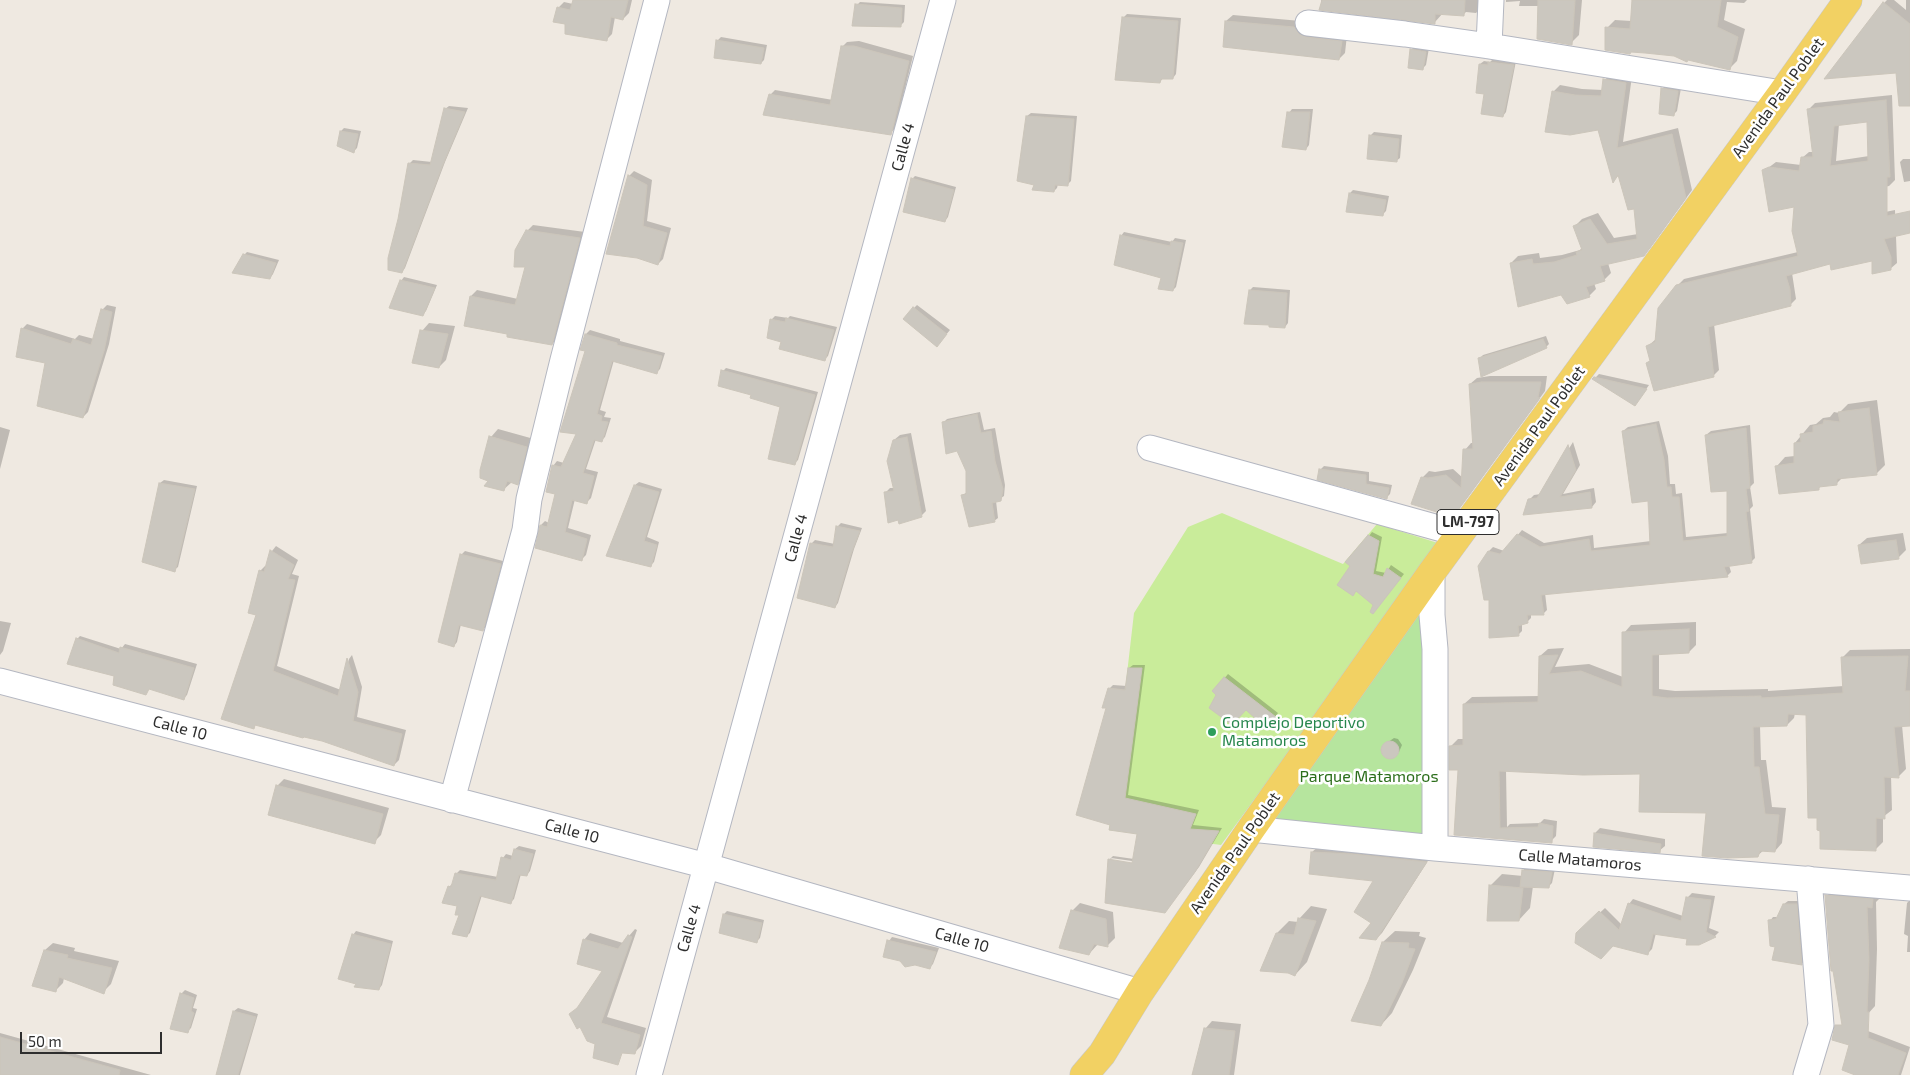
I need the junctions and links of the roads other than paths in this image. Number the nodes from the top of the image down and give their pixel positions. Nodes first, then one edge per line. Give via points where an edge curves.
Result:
1 (657, 0) edge
2 (943, 0) edge
3 (1491, 0) edge
4 (1848, 0) edge
5 (1308, 22) dead end
6 (1489, 46) junction
7 (1782, 93) junction
8 (1150, 448) dead end
9 (1460, 534) junction
10 (1432, 572) junction
11 (0, 681) edge
12 (452, 800) junction
13 (1251, 829) junction
14 (1435, 848) junction
15 (707, 866) junction
16 (1809, 879) junction
17 (1910, 888) edge
18 (1140, 992) junction
19 (1098, 1065) edge
20 (648, 1075) edge
21 (1084, 1075) edge
22 (1806, 1075) edge

1 - 12 street via 563,360 529,499 525,530
2 - 15 street, Calle 4
3 - 6 street
4 - 7 main road, Avenida Paul Poblet / LM-797
5 - 6 street
6 - 7 street
7 - 9 main road, Avenida Paul Poblet / LM-797
8 - 9 street
9 - 10 main road, Avenida Paul Poblet / LM-797
10 - 13 main road, Avenida Paul Poblet / LM-797
10 - 14 street
11 - 12 street, Calle 10
12 - 15 street, Calle 10
13 - 14 street, Calle Matamoros
13 - 18 main road, Avenida Paul Poblet / LM-797
14 - 16 street, Calle Matamoros
15 - 18 street, Calle 10
15 - 20 street, Calle 4
16 - 17 street, Calle Matamoros
16 - 22 street via 1821,1025
18 - 19 main road, Avenida Paul Poblet / LM-797
19 - 21 main road, Avenida Paul Poblet / LM-797

